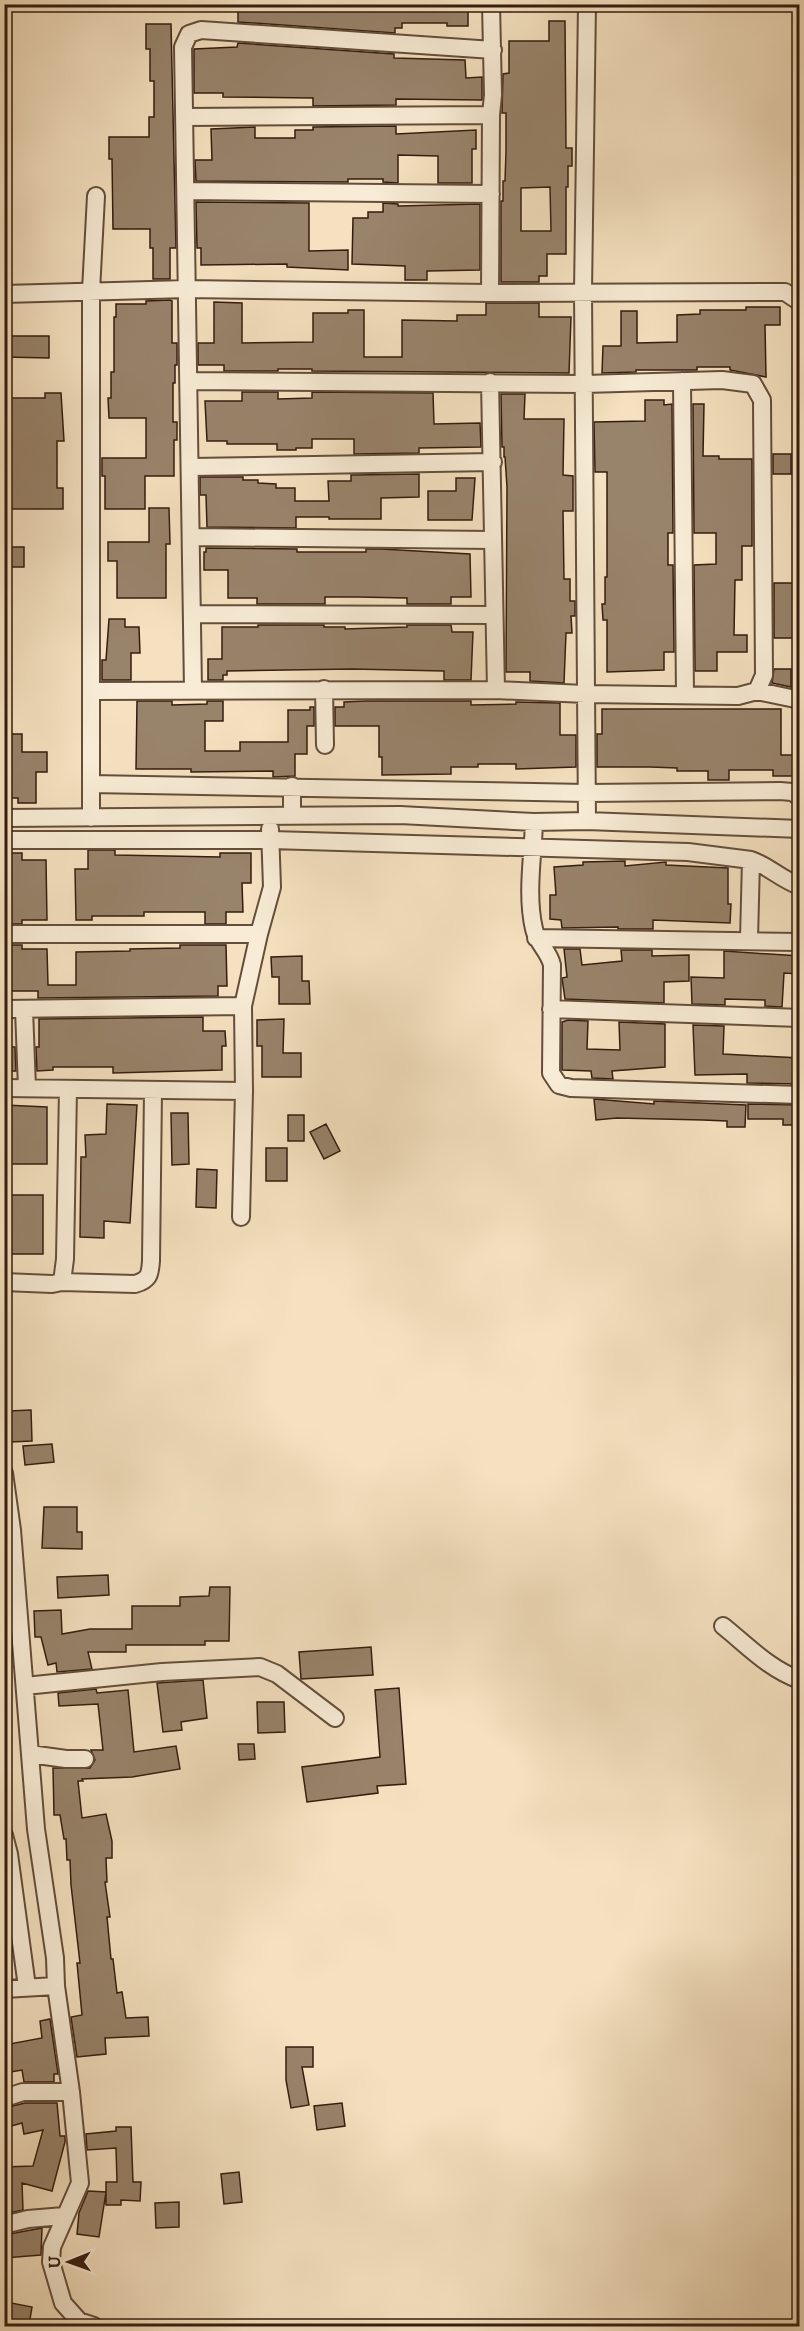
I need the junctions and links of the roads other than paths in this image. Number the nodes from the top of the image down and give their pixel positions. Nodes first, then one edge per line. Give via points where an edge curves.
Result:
1 (491, 4) edge
2 (587, 4) edge
3 (492, 50) junction
4 (491, 115) junction
5 (184, 117) junction
6 (186, 191) junction
7 (491, 194) junction
8 (96, 196) dead end
9 (187, 289) junction
10 (90, 291) junction
11 (584, 292) junction
12 (490, 293) junction
13 (4, 294) edge
14 (800, 302) edge
15 (190, 381) junction
16 (682, 381) junction
17 (490, 382) junction
18 (585, 384) junction
19 (493, 462) junction
20 (191, 467) junction
21 (192, 537) junction
22 (492, 540) junction
23 (194, 614) junction
24 (493, 615) junction
25 (193, 689) junction
26 (324, 689) junction
27 (496, 690) junction
28 (91, 691) junction
29 (757, 691) junction
30 (585, 694) junction
31 (685, 695) junction
32 (800, 700) edge
33 (325, 745) dead end
34 (91, 783) junction
35 (292, 786) junction
36 (586, 793) junction
37 (800, 797) edge
38 (270, 816) junction
39 (292, 816) junction
40 (4, 818) edge
41 (91, 818) junction
42 (114, 818) junction
43 (534, 822) junction
44 (586, 822) junction
45 (610, 822) junction
46 (800, 829) edge
47 (115, 839) junction
48 (4, 840) edge
49 (271, 840) junction
50 (533, 848) junction
51 (611, 850) junction
52 (751, 860) junction
53 (800, 886) edge
54 (4, 934) edge
55 (259, 934) junction
56 (537, 938) junction
57 (750, 939) junction
58 (800, 942) edge
59 (243, 1006) junction
60 (4, 1009) edge
61 (24, 1009) junction
62 (551, 1009) junction
63 (800, 1018) edge
64 (27, 1088) junction
65 (4, 1089) edge
66 (68, 1089) junction
67 (153, 1091) junction
68 (244, 1091) junction
69 (800, 1095) edge
70 (241, 1217) dead end
71 (4, 1282) edge
72 (62, 1282) junction
73 (4, 1473) edge
74 (723, 1626) dead end
75 (800, 1680) edge
76 (25, 1686) junction
77 (334, 1718) dead end
78 (30, 1754) junction
79 (85, 1759) dead end
80 (4, 1835) edge
81 (56, 1986) junction
82 (27, 1987) junction
83 (4, 1989) edge
84 (71, 2092) junction
85 (4, 2098) edge
86 (64, 2216) junction
87 (4, 2225) edge
88 (63, 2303) junction
89 (71, 2326) edge
90 (94, 2326) edge

1 - 3 street
2 - 11 street
3 - 4 street
3 - 5 street via 201,30 189,34 183,47
4 - 5 street
4 - 7 street
5 - 6 street
6 - 7 street
6 - 9 street
7 - 12 street
8 - 10 street
9 - 10 street
9 - 12 street
9 - 15 street
10 - 13 street
10 - 28 street
11 - 12 street
11 - 14 street via 785,292
11 - 18 street
15 - 17 street
15 - 20 street
16 - 18 street
16 - 29 street via 753,384 762,400 764,675
16 - 31 street
17 - 18 street
17 - 19 street
18 - 30 street
19 - 20 street
19 - 22 street
20 - 21 street
21 - 22 street
21 - 23 street
22 - 24 street
23 - 24 street
23 - 25 street
24 - 27 street
25 - 26 street
25 - 28 street
26 - 27 street
26 - 33 street
27 - 30 street
28 - 34 street
29 - 31 street via 738,696
29 - 32 street
30 - 31 street
30 - 36 street
34 - 35 street
34 - 41 street
35 - 36 street
35 - 39 street
36 - 37 street via 780,791
36 - 44 street
38 - 39 street
38 - 42 street
38 - 49 street
39 - 43 street via 400,815
40 - 41 street
41 - 42 street
42 - 47 street
43 - 44 street
43 - 50 street
44 - 45 street
45 - 46 street
45 - 51 street
47 - 48 street
47 - 49 street
49 - 50 street
49 - 55 street via 272,887
50 - 51 street
50 - 56 street via 530,905
51 - 52 street via 688,852
52 - 53 street
52 - 57 street
54 - 55 street
55 - 59 street
56 - 57 street
56 - 62 street via 550,955 552,965
57 - 58 street
59 - 61 street
59 - 68 street
60 - 61 street
61 - 64 street
62 - 63 street
62 - 69 street via 552,1073 559,1085
64 - 65 street
64 - 66 street
66 - 67 street
66 - 72 street
67 - 68 street
67 - 72 street via 149,1275 135,1284
68 - 70 street
71 - 72 street
73 - 76 street
74 - 75 street via 760,1658
76 - 77 street via 260,1667 278,1674
76 - 78 street
78 - 79 street
78 - 81 street
80 - 82 street
81 - 82 street
81 - 84 street
82 - 83 street
84 - 85 street via 23,2091
84 - 86 street via 80,2183
86 - 87 street
86 - 88 street via 52,2247 51,2262
88 - 89 street
88 - 90 street via 79,2321

